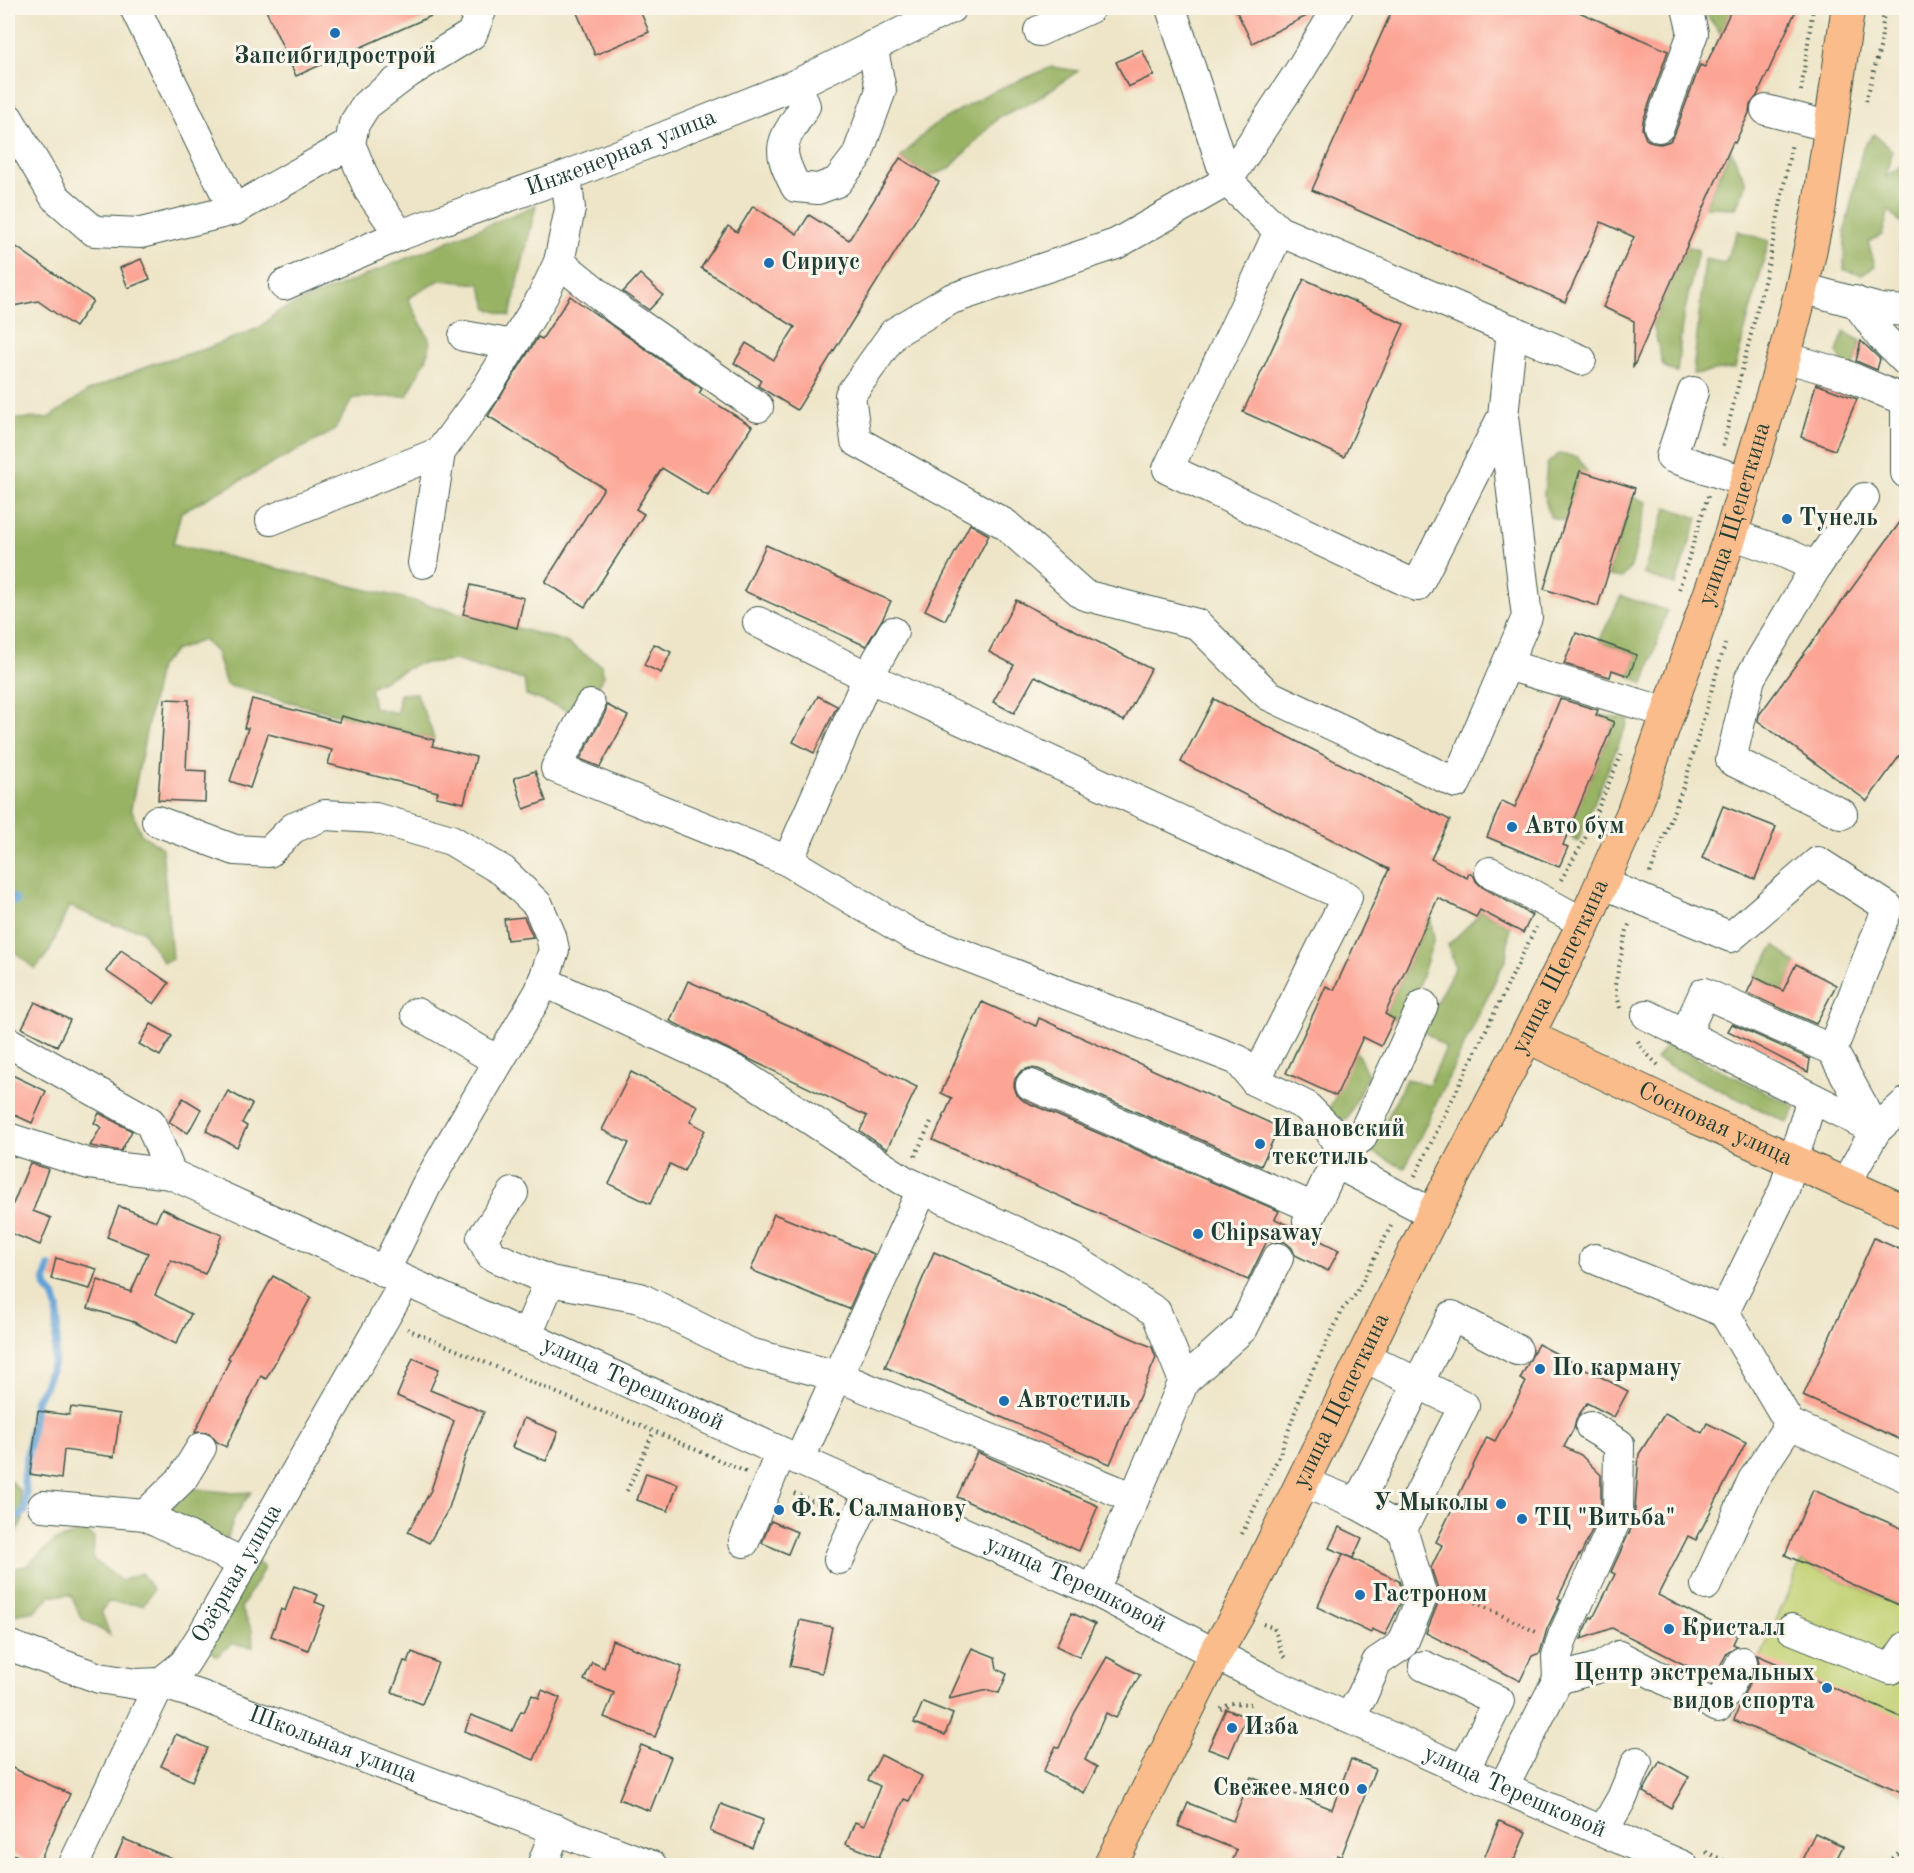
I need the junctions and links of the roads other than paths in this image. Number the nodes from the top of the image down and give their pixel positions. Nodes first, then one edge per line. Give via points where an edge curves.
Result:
1 (135, 8) edge
2 (482, 8) edge
3 (951, 8) edge
4 (1090, 8) edge
5 (1171, 8) edge
6 (1338, 8) edge
7 (1687, 8) edge
8 (1848, 8) edge
9 (1039, 31) dead end
10 (872, 46) junction
11 (797, 84) junction
12 (1766, 110) dead end
13 (8, 118) edge
14 (1659, 127) dead end
15 (1831, 128) junction
16 (350, 144) junction
17 (566, 176) junction
18 (1227, 181) junction
19 (234, 210) junction
20 (1279, 231) junction
21 (400, 235) junction
22 (559, 262) junction
23 (284, 285) dead end
24 (1802, 288) junction
25 (1906, 289) edge
26 (1855, 301) junction
27 (1906, 311) edge
28 (1512, 330) junction
29 (464, 336) dead end
30 (513, 345) junction
31 (1784, 357) junction
32 (1581, 360) dead end
33 (1906, 361) edge
34 (1693, 392) dead end
35 (758, 407) dead end
36 (1503, 416) junction
37 (440, 452) junction
38 (1906, 473) edge
39 (1747, 482) junction
40 (1864, 498) dead end
41 (271, 520) dead end
42 (1731, 534) junction
43 (423, 563) dead end
44 (1816, 567) junction
45 (758, 622) dead end
46 (893, 632) dead end
47 (1507, 665) junction
48 (868, 677) junction
49 (590, 705) dead end
50 (1669, 713) junction
51 (1842, 814) dead end
52 (157, 821) dead end
53 (788, 861) junction
54 (1490, 872) dead end
55 (1602, 883) junction
56 (1584, 923) junction
57 (543, 981) junction
58 (1423, 1005) dead end
59 (416, 1013) dead end
60 (1647, 1015) dead end
61 (1527, 1035) junction
62 (1686, 1035) junction
63 (8, 1042) edge
64 (1832, 1050) junction
65 (498, 1060) junction
66 (1255, 1081) junction
67 (1031, 1084) dead end
68 (1812, 1098) junction
69 (1906, 1103) edge
70 (1876, 1130) junction
71 (8, 1138) edge
72 (1339, 1157) junction
73 (1793, 1162) junction
74 (171, 1173) junction
75 (1845, 1184) junction
76 (912, 1185) junction
77 (513, 1193) dead end
78 (1906, 1212) edge
79 (1433, 1214) junction
80 (1278, 1258) dead end
81 (1595, 1259) dead end
82 (394, 1277) junction
83 (549, 1281) junction
84 (1724, 1312) junction
85 (526, 1337) junction
86 (1517, 1350) dead end
87 (1363, 1356) junction
88 (837, 1376) junction
89 (1184, 1381) junction
90 (1417, 1382) junction
91 (1790, 1424) junction
92 (1591, 1427) dead end
93 (201, 1448) dead end
94 (790, 1456) junction
95 (1906, 1477) edge
96 (1303, 1482) junction
97 (870, 1490) junction
98 (1134, 1498) junction
99 (1357, 1504) junction
100 (43, 1506) dead end
101 (146, 1515) junction
102 (1401, 1529) junction
103 (744, 1542) dead end
104 (839, 1559) dead end
105 (243, 1563) junction
106 (1706, 1586) dead end
107 (1093, 1590) junction
108 (1792, 1629) dead end
109 (8, 1645) edge
110 (1906, 1647) edge
111 (1215, 1654) junction
112 (1742, 1662) dead end
113 (1424, 1666) dead end
114 (1558, 1679) junction
115 (160, 1683) junction
116 (1349, 1718) junction
117 (1637, 1762) dead end
118 (1464, 1770) junction
119 (1503, 1788) junction
120 (556, 1829) junction
121 (1603, 1831) junction
122 (73, 1866) edge
123 (542, 1866) edge
124 (652, 1866) edge
125 (1110, 1866) edge
126 (1683, 1866) edge

1 - 19 street
2 - 16 street via 472,34 408,73 366,105 354,124
3 - 10 street, Инженерная улица
4 - 9 street
5 - 18 street
6 - 18 street
7 - 14 street via 1693,33
8 - 15 main road, улица Щепеткина
10 - 11 street, Инженерная улица
10 - 11 street via 881,90 857,156 837,182 818,189 796,187 784,164 782,142 805,106
11 - 17 street, Инженерная улица
12 - 15 street
13 - 19 street via 55,197 94,231 141,233
15 - 24 main road, улица Щепеткина
16 - 19 street
16 - 21 street via 369,190
17 - 21 street, Инженерная улица
17 - 22 street via 570,209
18 - 20 street
18 - 47 street via 1116,244 951,299 894,333 850,395 856,441 1005,524 1084,595 1197,624 1268,695 1456,783
20 - 28 street
20 - 36 street via 1168,469 1417,586
21 - 23 street, Инженерная улица
22 - 30 street
22 - 35 street via 621,312
24 - 26 street
24 - 31 main road, улица Щепеткина
25 - 26 street
26 - 27 street via 1880,309
26 - 33 street
28 - 32 street
28 - 36 street
29 - 30 street
30 - 37 street
31 - 38 street via 1843,374 1906,401
31 - 39 main road, улица Щепеткина
34 - 39 street via 1671,457
36 - 47 street via 1527,617
37 - 41 street
37 - 43 street
39 - 42 main road, улица Щепеткина
40 - 44 street
42 - 44 street
42 - 50 main road, улица Щепеткина
44 - 51 street via 1750,678 1731,760
45 - 48 street
46 - 48 street
47 - 50 street
48 - 53 street
48 - 66 street via 1347,897
49 - 53 street via 556,768
50 - 55 main road, улица Щепеткина via 1633,813
52 - 57 street, Озёрная улица via 235,850 268,852 293,828 325,815 375,818 452,840 502,871 538,905 554,950
53 - 66 street via 912,936 1238,1060
54 - 56 street
55 - 56 main road, улица Щепеткина
55 - 64 street via 1731,937 1818,862 1888,907
56 - 61 main road, улица Щепеткина
57 - 65 street, Озёрная улица
57 - 76 street via 738,1072
58 - 72 street via 1362,1138
59 - 65 street
60 - 62 street
61 - 73 main road, Сосновая улица
61 - 79 main road, улица Щепеткина
62 - 64 street via 1704,993
62 - 68 street
63 - 74 street via 150,1122
64 - 70 street
65 - 82 street, Озёрная улица via 426,1186
66 - 72 street via 1306,1106 1329,1129
67 - 72 street via 1311,1214
68 - 70 street
68 - 73 street
69 - 70 street
70 - 75 street
71 - 74 street, улица Терешковой via 88,1164
72 - 79 street via 1404,1200
73 - 75 main road, Сосновая улица
73 - 84 street via 1784,1190
74 - 82 street, улица Терешковой
75 - 78 main road, Сосновая улица
76 - 88 street
76 - 89 street via 1070,1257 1156,1312
77 - 83 street via 482,1238 491,1255
79 - 87 main road, улица Щепеткина
80 - 89 street via 1243,1328
81 - 84 street
82 - 85 street, улица Терешковой
82 - 105 street, Озёрная улица via 296,1476
83 - 85 street
83 - 88 street via 640,1298 749,1353
84 - 91 street
85 - 94 street, улица Терешковой
86 - 90 street via 1452,1316
87 - 90 street
87 - 96 main road, улица Щепеткина
88 - 94 street
88 - 98 street
89 - 98 street
90 - 99 street
90 - 102 street via 1464,1406
91 - 95 street
91 - 106 street via 1753,1480
92 - 114 street via 1618,1444 1618,1515 1561,1644
93 - 101 street via 182,1479
94 - 97 street, улица Терешковой
94 - 103 street
96 - 99 street
96 - 111 main road, улица Щепеткина
97 - 104 street
97 - 107 street, улица Терешковой
98 - 107 street
99 - 102 street
100 - 101 street
101 - 105 street
102 - 116 street via 1422,1597 1402,1645 1377,1662
105 - 115 street, Озёрная улица via 184,1664
107 - 111 street, улица Терешковой
108 - 110 street via 1891,1670
109 - 115 street, Школьная улица via 99,1678
111 - 116 street, улица Терешковой
111 - 125 main road, улица Щепеткина
112 - 114 street via 1718,1707 1619,1656
113 - 118 street via 1499,1701
114 - 119 street
115 - 120 street, Школьная улица
115 - 122 street, Озёрная улица
116 - 118 street, улица Терешковой
117 - 121 street
118 - 119 street, улица Терешковой
119 - 121 street, улица Терешковой
120 - 123 street
120 - 124 street, Школьная улица
121 - 126 street, улица Терешковой

